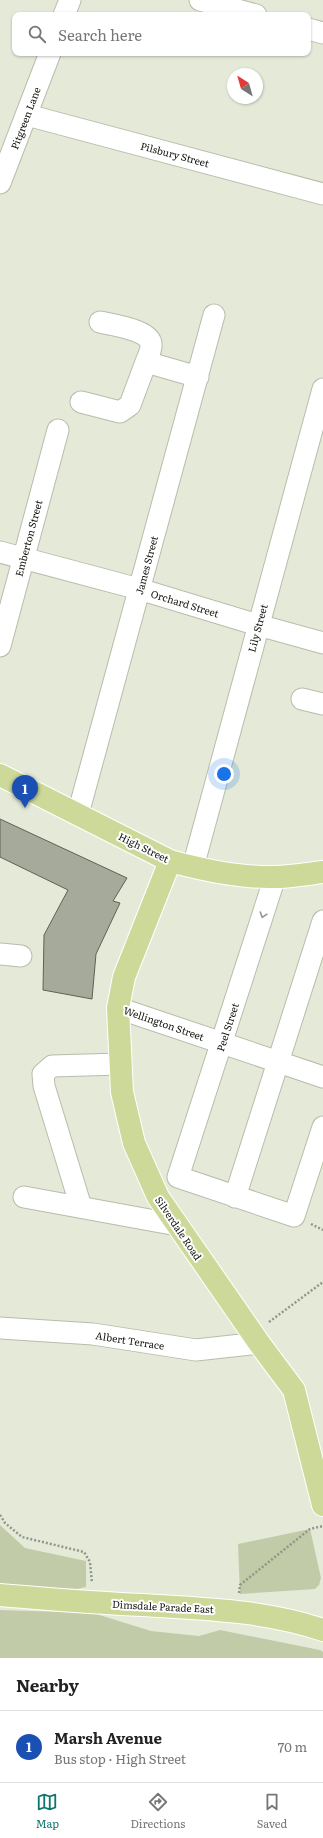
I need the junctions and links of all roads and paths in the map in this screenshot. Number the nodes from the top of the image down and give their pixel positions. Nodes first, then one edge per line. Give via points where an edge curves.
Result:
1 (70, 0) edge
2 (200, 0) edge
3 (65, 12) edge
4 (245, 12) edge
5 (311, 30) edge
6 (323, 33) edge
7 (49, 56) edge
8 (27, 115) junction
9 (1, 177) edge
10 (323, 194) edge
11 (214, 315) dead end
12 (100, 322) dead end
13 (146, 362) junction
14 (198, 377) junction
15 (323, 389) edge
16 (81, 402) dead end
17 (58, 430) dead end
18 (0, 552) edge
19 (22, 558) junction
20 (139, 588) junction
21 (258, 625) junction
22 (323, 643) edge
23 (0, 646) edge
24 (302, 698) dead end
25 (323, 704) edge
26 (0, 775) edge
27 (78, 814) junction
28 (170, 861) junction
29 (193, 867) junction
30 (323, 872) edge
31 (275, 877) junction
32 (323, 921) edge
33 (0, 954) edge
34 (21, 956) dead end
35 (118, 1008) junction
36 (222, 1043) junction
37 (277, 1062) junction
38 (121, 1064) junction
39 (323, 1078) edge
40 (323, 1127) edge
41 (24, 1197) dead end
42 (235, 1197) junction
43 (81, 1207) junction
44 (177, 1225) junction
45 (323, 1282) edge
46 (0, 1328) edge
47 (256, 1339) junction
48 (323, 1505) edge
49 (0, 1515) edge
50 (323, 1526) edge
51 (0, 1595) edge
52 (94, 1602) junction
53 (238, 1611) junction
54 (323, 1630) edge

1 - 3 street
2 - 4 street
5 - 6 street
7 - 8 street, Pitgreen Lane
8 - 9 street, Pitgreen Lane
8 - 10 street, Pilsbury Street
11 - 14 street, James Street
12 - 13 street via 144,333 150,338 152,346
13 - 14 street
13 - 16 street via 130,405 120,412
14 - 20 street, James Street
15 - 21 street, Lily Street
17 - 19 street, Emberton Street
18 - 19 street, Orchard Street
19 - 20 street, Orchard Street
19 - 23 street, Emberton Street
20 - 21 street, Orchard Street
20 - 27 street, James Street
21 - 22 street, Orchard Street
21 - 29 street, Lily Street
24 - 25 street
26 - 27 main road, High Street
27 - 28 main road, High Street
28 - 29 main road, High Street
28 - 35 main road, Silverdale Road via 124,977
29 - 31 main road, High Street via 254,877
30 - 31 main road, High Street
31 -> 36 street, Peel Street
32 - 37 street
33 - 34 street
35 - 36 street, Wellington Street
35 - 38 main road, Silverdale Road
36 - 37 street, Wellington Street
36 - 42 street, Peel Street via 178,1177
37 - 39 street, Wellington Street
37 - 42 street
38 - 43 street via 52,1066 43,1074 44,1086
38 - 44 main road, Silverdale Road via 122,1092 134,1143 158,1197
40 - 42 street via 294,1216
41 - 43 street
43 - 44 street
44 - 47 main road, Silverdale Road
45 - 47 path
46 - 47 street, Albert Terrace via 93,1334 196,1350
47 - 48 main road, Silverdale Road via 294,1390
49 - 52 path via 22,1537 84,1552 90,1562
50 - 53 path via 310,1529 240,1585
51 - 52 main road, Dimsdale Parade East
52 - 53 main road, Dimsdale Parade East
53 - 54 main road, Dimsdale Parade East via 299,1622

